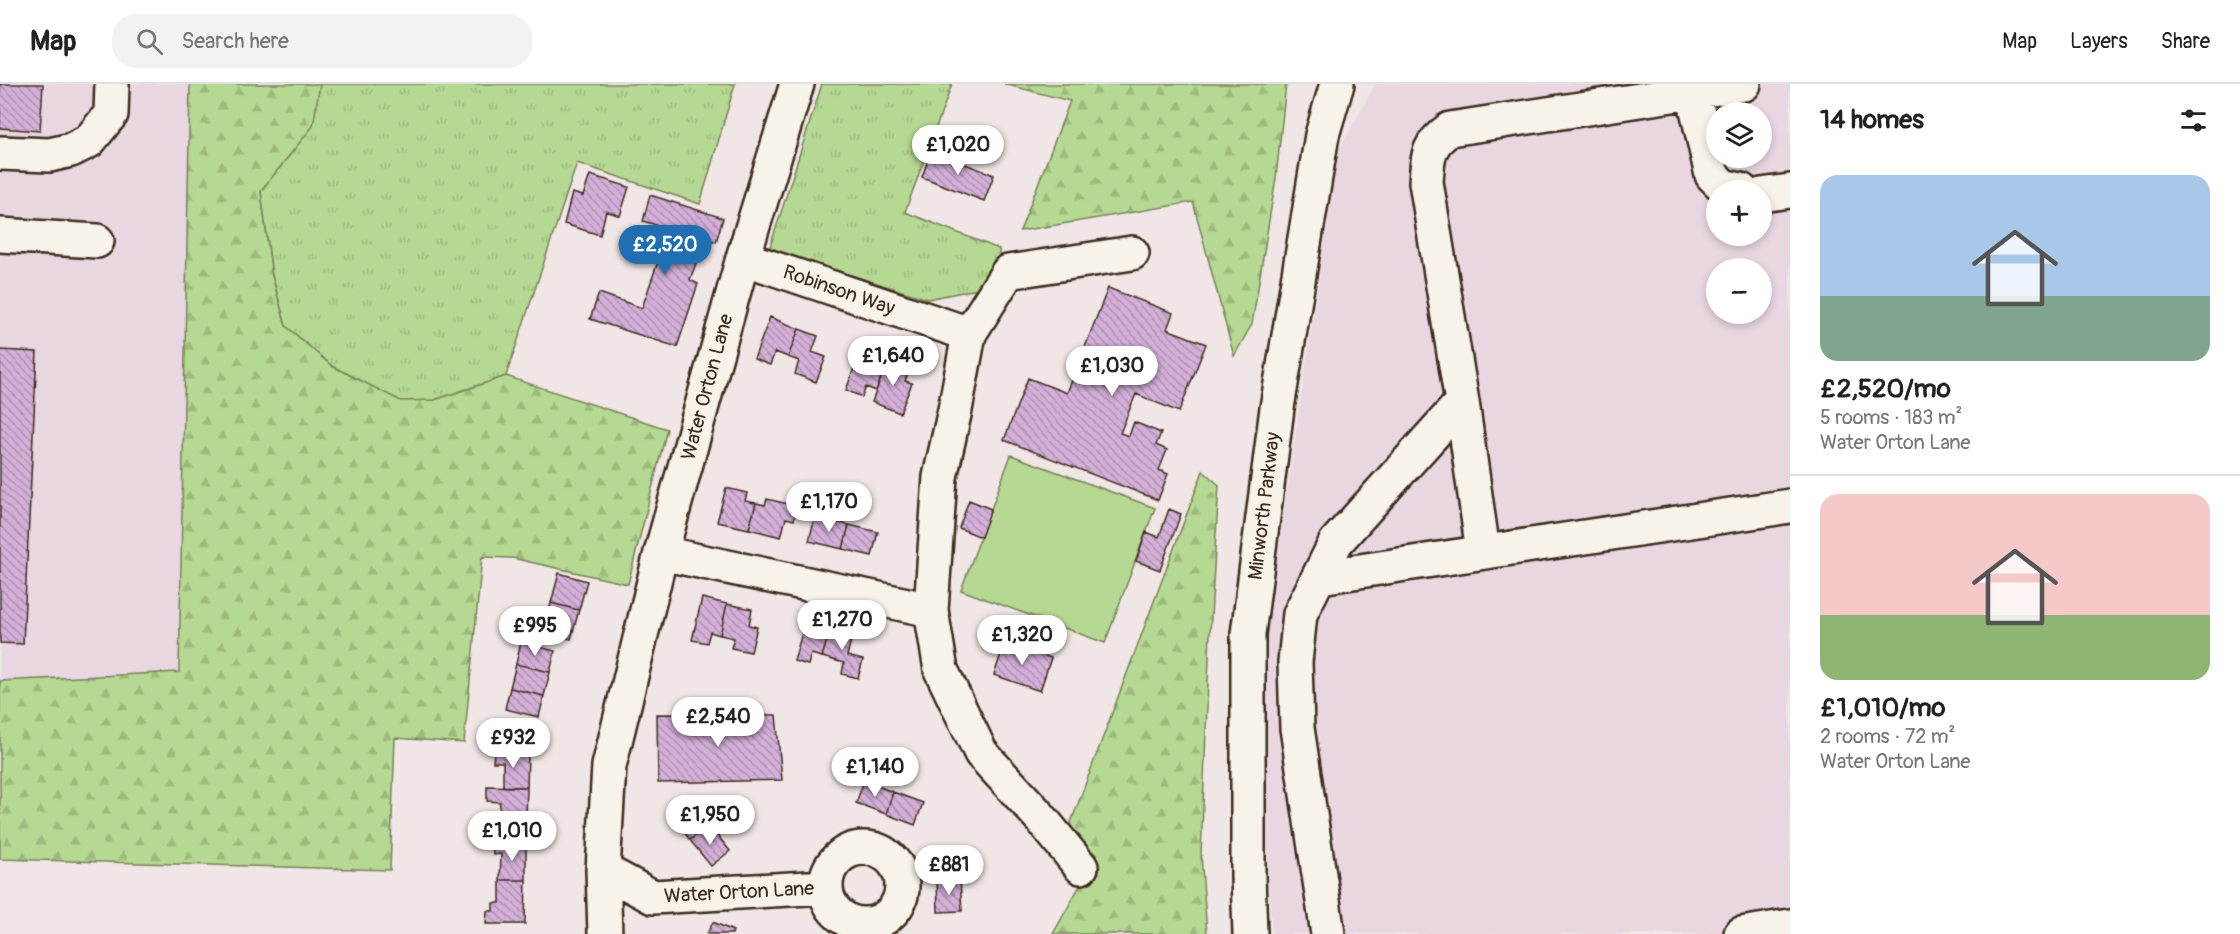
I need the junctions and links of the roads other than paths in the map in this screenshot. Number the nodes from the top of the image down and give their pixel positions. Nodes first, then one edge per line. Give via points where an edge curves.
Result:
1 (112, 84) edge
2 (797, 84) edge
3 (1337, 84) edge
4 (1744, 84) edge
5 (1693, 92) junction
6 (0, 153) edge
7 (1717, 180) edge
8 (1790, 191) edge
9 (1772, 193) edge
10 (0, 235) edge
11 (97, 241) dead end
12 (1131, 253) dead end
13 (743, 258) junction
14 (969, 334) junction
15 (1462, 402) junction
16 (1790, 506) edge
17 (1483, 552) junction
18 (661, 554) junction
19 (1320, 577) junction
20 (931, 610) junction
21 (1081, 867) dead end
22 (603, 870) junction
23 (825, 887) dead end
24 (653, 897) junction
25 (1790, 926) edge
26 (605, 932) edge
27 (1250, 934) edge
28 (1328, 934) edge
29 (1741, 934) edge

1 - 6 street via 111,114 88,141 50,155
2 - 13 street, Water Orton Lane
3 - 27 street, Minworth Parkway via 1322,135 1277,408 1248,634
4 - 5 street
5 - 7 street via 1712,175
5 - 15 street via 1450,129 1437,138 1428,156 1426,182
8 - 9 street
10 - 11 street
12 - 14 street via 1008,272
13 - 14 street, Robinson Way
13 - 18 street, Water Orton Lane
14 - 20 street via 940,477
15 - 17 street
15 - 19 street via 1336,542
16 - 17 street
17 - 19 street
18 - 20 street
18 - 22 street, Water Orton Lane via 609,766
19 - 28 street via 1300,614 1294,662 1297,728
20 - 21 street via 941,670 981,753
22 - 24 street, Water Orton Lane
22 - 26 street, Water Orton Lane
23 - 24 street, Water Orton Lane
24 - 26 street, Water Orton Lane
25 - 29 street

